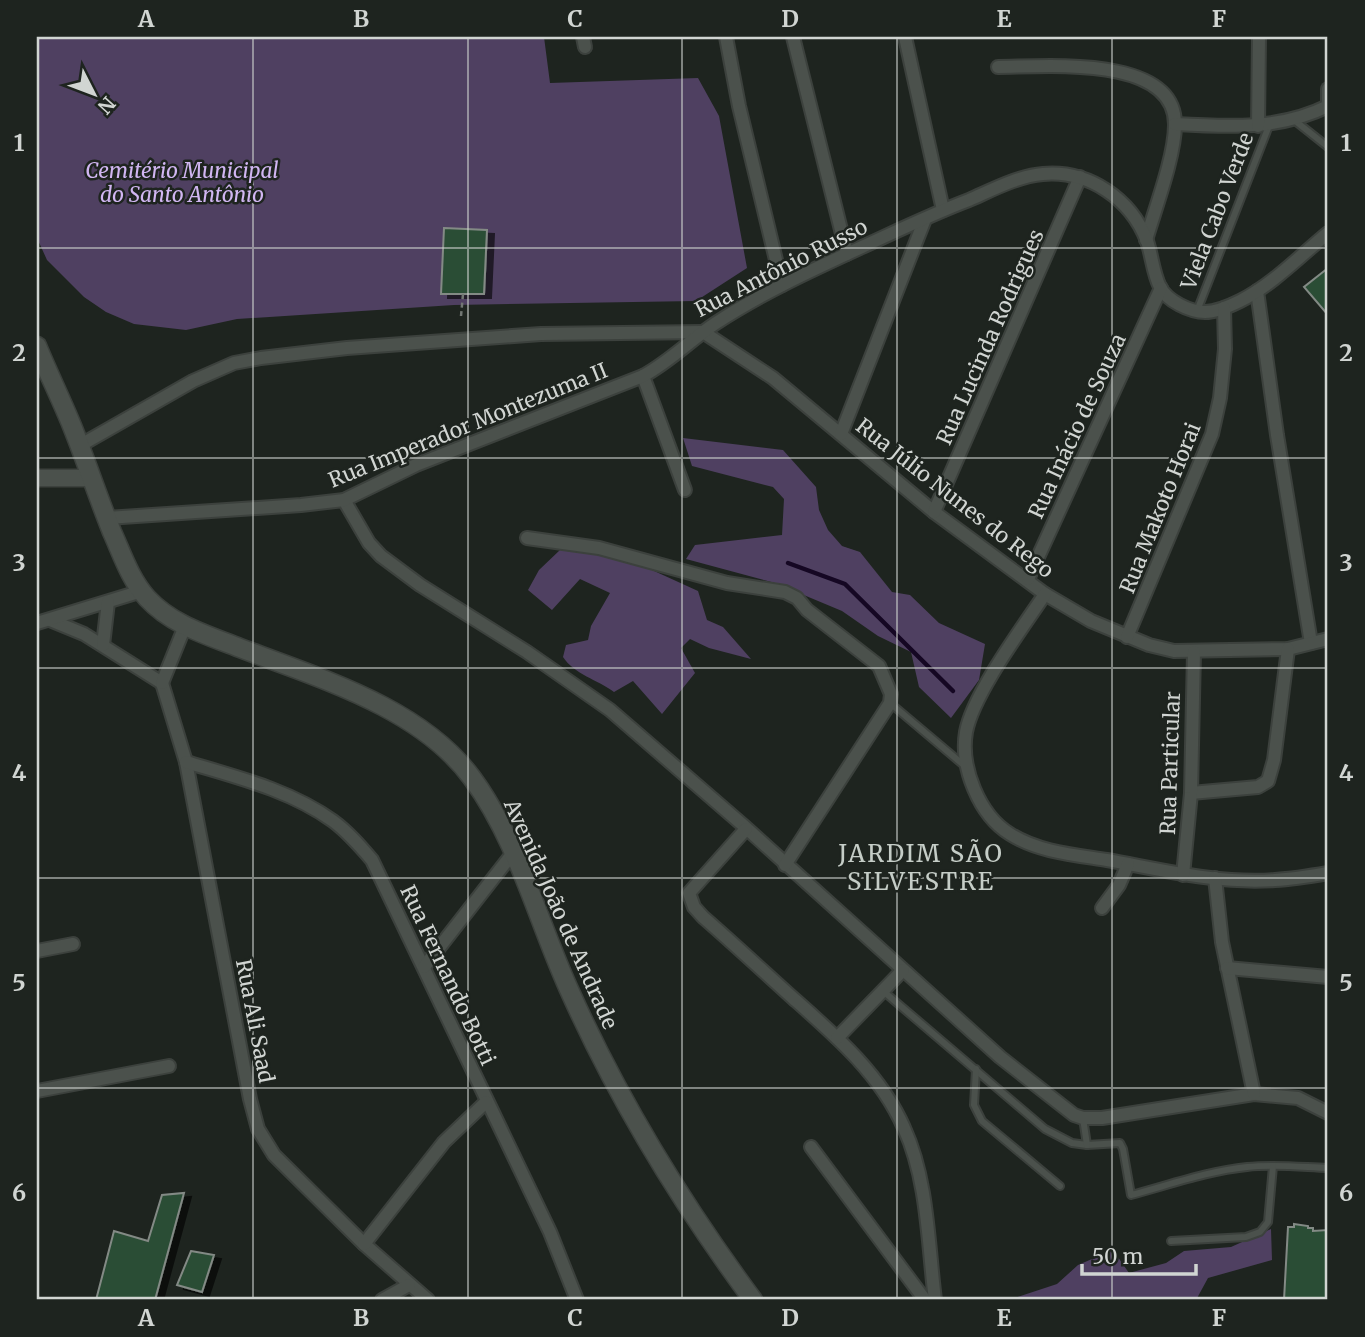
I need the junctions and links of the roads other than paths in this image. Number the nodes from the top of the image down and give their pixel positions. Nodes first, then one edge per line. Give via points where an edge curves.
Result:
1 (726, 37) edge
2 (793, 37) edge
3 (905, 37) edge
4 (1259, 37) edge
5 (998, 67) dead end
6 (1328, 89) edge
7 (1328, 106) edge
8 (1293, 119) junction
9 (1175, 124) junction
10 (1264, 124) junction
11 (1328, 147) edge
12 (1080, 177) junction
13 (943, 210) junction
14 (925, 219) junction
15 (1328, 233) edge
16 (1146, 240) junction
17 (848, 254) junction
18 (782, 285) junction
19 (1161, 288) junction
20 (1257, 291) junction
21 (1224, 308) junction
22 (1197, 311) junction
23 (703, 332) junction
24 (37, 346) edge
25 (643, 376) junction
26 (841, 434) junction
27 (79, 446) junction
28 (37, 478) edge
29 (90, 478) junction
30 (685, 490) dead end
31 (344, 499) junction
32 (934, 512) junction
33 (107, 519) junction
34 (527, 538) dead end
35 (1028, 579) junction
36 (142, 591) junction
37 (1045, 594) junction
38 (108, 602) junction
39 (43, 621) edge
40 (185, 626) junction
41 (1127, 637) junction
42 (1328, 639) edge
43 (1311, 643) junction
44 (103, 645) junction
45 (1287, 649) junction
46 (1194, 652) junction
47 (162, 683) junction
48 (890, 703) junction
49 (186, 762) junction
50 (968, 769) junction
51 (1191, 793) junction
52 (746, 829) junction
53 (513, 853) junction
54 (1128, 864) junction
55 (785, 865) junction
56 (1328, 873) edge
57 (1183, 875) junction
58 (1215, 878) junction
59 (1102, 908) dead end
60 (73, 944) dead end
61 (37, 951) edge
62 (424, 967) junction
63 (1227, 968) junction
64 (903, 971) junction
65 (1328, 977) edge
66 (883, 991) junction
67 (837, 1038) junction
68 (169, 1066) dead end
69 (976, 1069) junction
70 (37, 1091) edge
71 (1254, 1094) junction
72 (486, 1102) junction
73 (1328, 1113) edge
74 (1083, 1118) junction
75 (1087, 1145) junction
76 (811, 1147) dead end
77 (1273, 1166) junction
78 (1328, 1168) edge
79 (1060, 1186) dead end
80 (1171, 1241) dead end
81 (364, 1244) junction
82 (409, 1285) junction
83 (382, 1300) edge
84 (428, 1300) edge
85 (578, 1300) edge
86 (753, 1300) edge
87 (925, 1300) edge
88 (935, 1300) edge

1 - 18 street
2 - 17 street
3 - 13 street
4 - 10 street
5 - 9 street via 1131,74 1160,90
6 - 7 street
7 - 8 street
8 - 10 street
8 - 11 lane
9 - 10 street
9 - 16 street
10 - 22 lane, Viela Cabo Verde
12 - 13 street, Rua Antônio Russo via 1024,177
12 - 16 street, Rua Antônio Russo via 1105,188 1126,206
12 - 32 street, Rua Lucinda Rodrigues
13 - 14 street, Rua Antônio Russo
14 - 17 street, Rua Antônio Russo
14 - 26 street
15 - 20 street
16 - 19 street, Rua Antônio Russo
17 - 18 street, Rua Antônio Russo
18 - 23 street, Rua Antônio Russo
19 - 22 street via 1171,299
19 - 35 street, Rua Inácio de Souza
20 - 21 street
20 - 43 street
21 - 22 street
21 - 41 street, Rua Makoto Horai via 1225,349 1212,434
23 - 25 street, Rua Imperador Montezuma II
23 - 26 street, Rua Júlio Nunes do Rego via 773,378
23 - 27 street, Rua Antônio Russo via 541,334 347,348 245,361 193,381
24 - 27 main road, Avenida João de Andrade
25 - 30 street
25 - 31 street, Rua Imperador Montezuma II via 416,465
26 - 32 street, Rua Júlio Nunes do Rego
27 - 29 main road, Avenida João de Andrade
28 - 29 street
29 - 33 main road, Avenida João de Andrade
31 - 33 street, Rua Imperador Montezuma II
31 - 52 street via 369,543 389,563 610,710
32 - 35 street, Rua Júlio Nunes do Rego
33 - 36 main road, Avenida João de Andrade
34 - 48 street via 599,548 727,583 785,592 879,666 891,694
35 - 37 street, Rua Júlio Nunes do Rego
36 - 38 street
36 - 40 main road, Avenida João de Andrade
37 - 41 street, Rua Júlio Nunes do Rego
37 - 50 street via 977,702 966,731
38 - 39 street
38 - 44 street
39 - 44 street
40 - 47 street
40 - 53 main road, Avenida João de Andrade via 351,690 439,743 471,776
41 - 46 street, Rua Júlio Nunes do Rego
42 - 43 street, Rua Júlio Nunes do Rego
43 - 45 street, Rua Júlio Nunes do Rego
44 - 47 street
45 - 46 street, Rua Júlio Nunes do Rego
45 - 51 street via 1268,781 1258,787
46 - 51 street, Rua Particular
47 - 49 street, Rua Ali Saad
48 - 50 lane
48 - 55 street
49 - 62 street, Rua Fernando Botti via 255,782 302,803 349,834 372,860
49 - 81 street, Rua Ali Saad via 258,1129 274,1155
50 - 54 street via 992,819 1016,838 1055,852
51 - 57 street, Rua Particular
52 - 55 street
52 - 67 street via 689,893 690,900
53 - 62 street
53 - 86 main road, Avenida João de Andrade via 568,989 618,1093
54 - 57 street
54 - 59 street
55 - 64 street
56 - 58 street via 1274,880
57 - 58 street
58 - 63 street
60 - 61 street
62 - 72 street, Rua Fernando Botti
63 - 65 street
63 - 71 street
64 - 66 street
64 - 74 street via 1000,1057 1064,1109
66 - 67 street
66 - 69 lane
67 - 88 street via 879,1086 904,1127 920,1180
68 - 70 street
69 - 75 lane via 1045,1129
69 - 79 lane via 974,1105 982,1121
71 - 73 street via 1298,1098
71 - 74 street
72 - 81 street via 444,1142
72 - 85 street, Rua Fernando Botti
74 - 75 lane
75 - 77 lane via 1119,1143 1131,1195 1219,1172
76 - 87 street
77 - 78 lane
77 - 80 lane via 1268,1222 1260,1232 1246,1237
81 - 82 street, Rua Ali Saad
82 - 83 street
82 - 84 street, Rua Ali Saad

